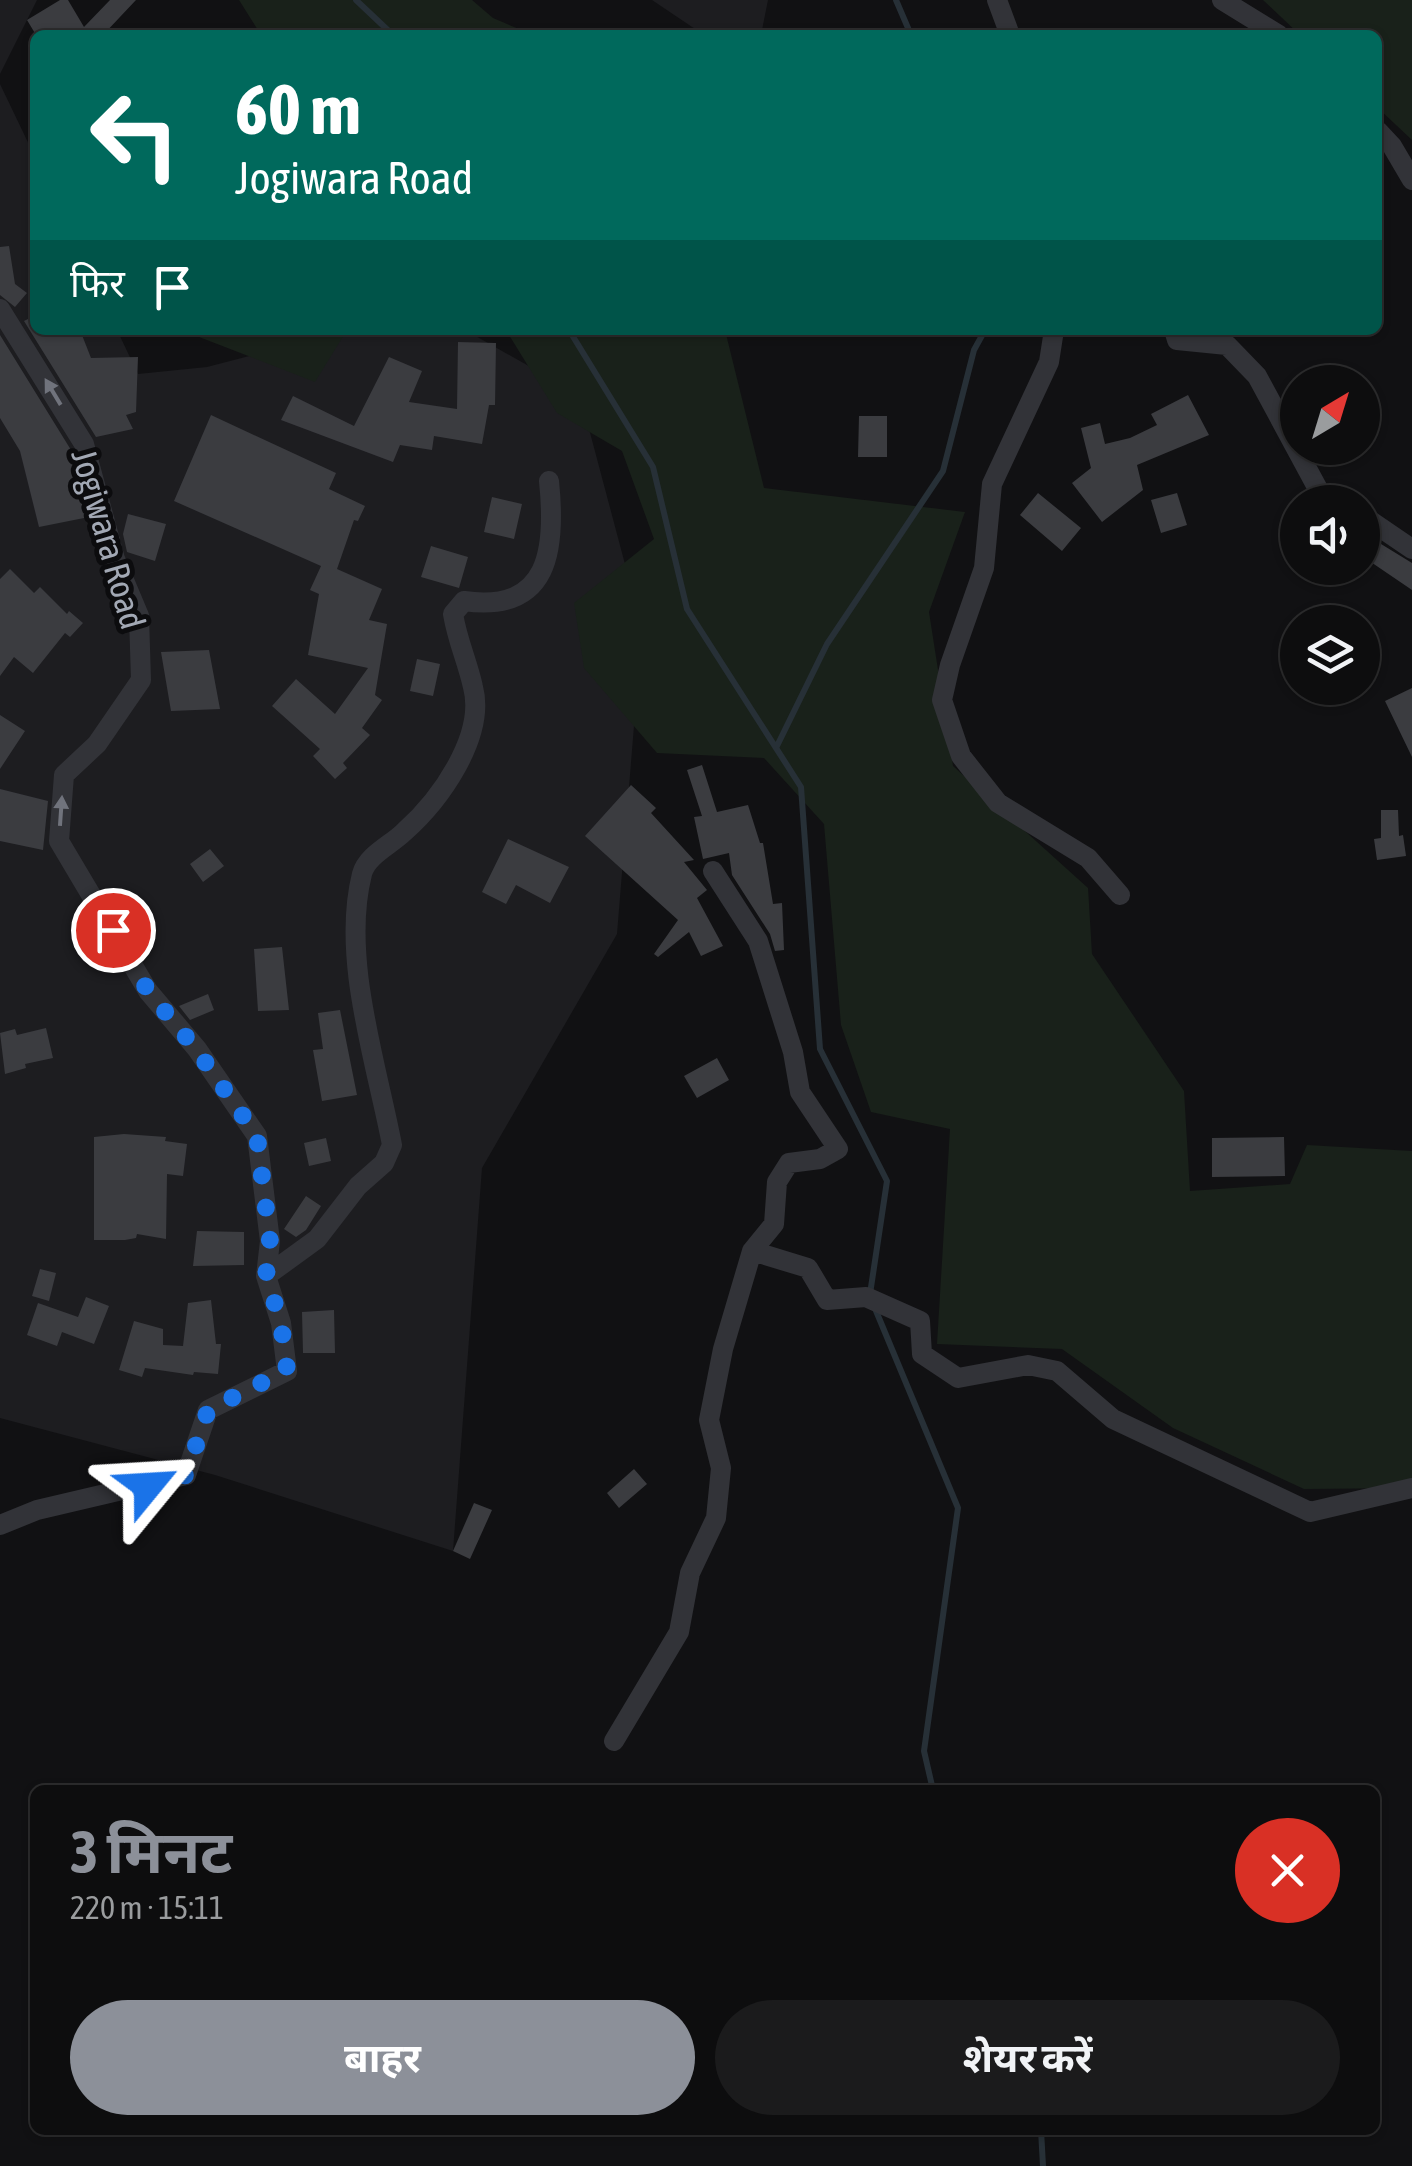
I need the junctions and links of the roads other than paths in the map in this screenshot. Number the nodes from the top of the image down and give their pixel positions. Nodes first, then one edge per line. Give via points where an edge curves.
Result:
1 (997, 0) edge
2 (1222, 0) edge
3 (1008, 30) edge
4 (1271, 30) edge
5 (1382, 135) edge
6 (1412, 180) edge
7 (0, 308) edge
8 (1053, 335) edge
9 (1176, 335) edge
10 (549, 481) dead end
11 (1316, 485) edge
12 (1380, 527) edge
13 (1412, 549) edge
14 (713, 870) dead end
15 (1120, 896) dead end
16 (752, 1251) junction
17 (266, 1276) junction
18 (1412, 1488) edge
19 (0, 1524) edge
20 (614, 1741) dead end

1 - 3 street
2 - 4 street
5 - 6 street
17 -> 7 street, Jogiwara Road via 270,1241 257,1136 148,991 59,841 64,775 97,744 141,680 139,616 114,560 84,444
8 - 15 street via 1049,362 992,484 984,568 942,700 961,756 998,803 1088,858
9 - 11 street via 1227,345 1258,376
10 - 17 street via 548,559 527,591 497,605 464,601 454,614 475,690 470,737 435,804 362,871 353,954 392,1144 384,1163 317,1239
12 - 13 street
14 - 16 street via 758,942 800,1092 838,1149 789,1163 777,1182 774,1224
16 - 18 street via 808,1268 827,1300 866,1297 920,1322 922,1354 958,1378 1028,1364 1057,1370 1113,1419 1310,1512
16 - 20 street via 722,1350 710,1420 721,1468 716,1518 690,1573 679,1632
17 - 19 street, Jogiwara Road via 287,1370 208,1410 186,1475

